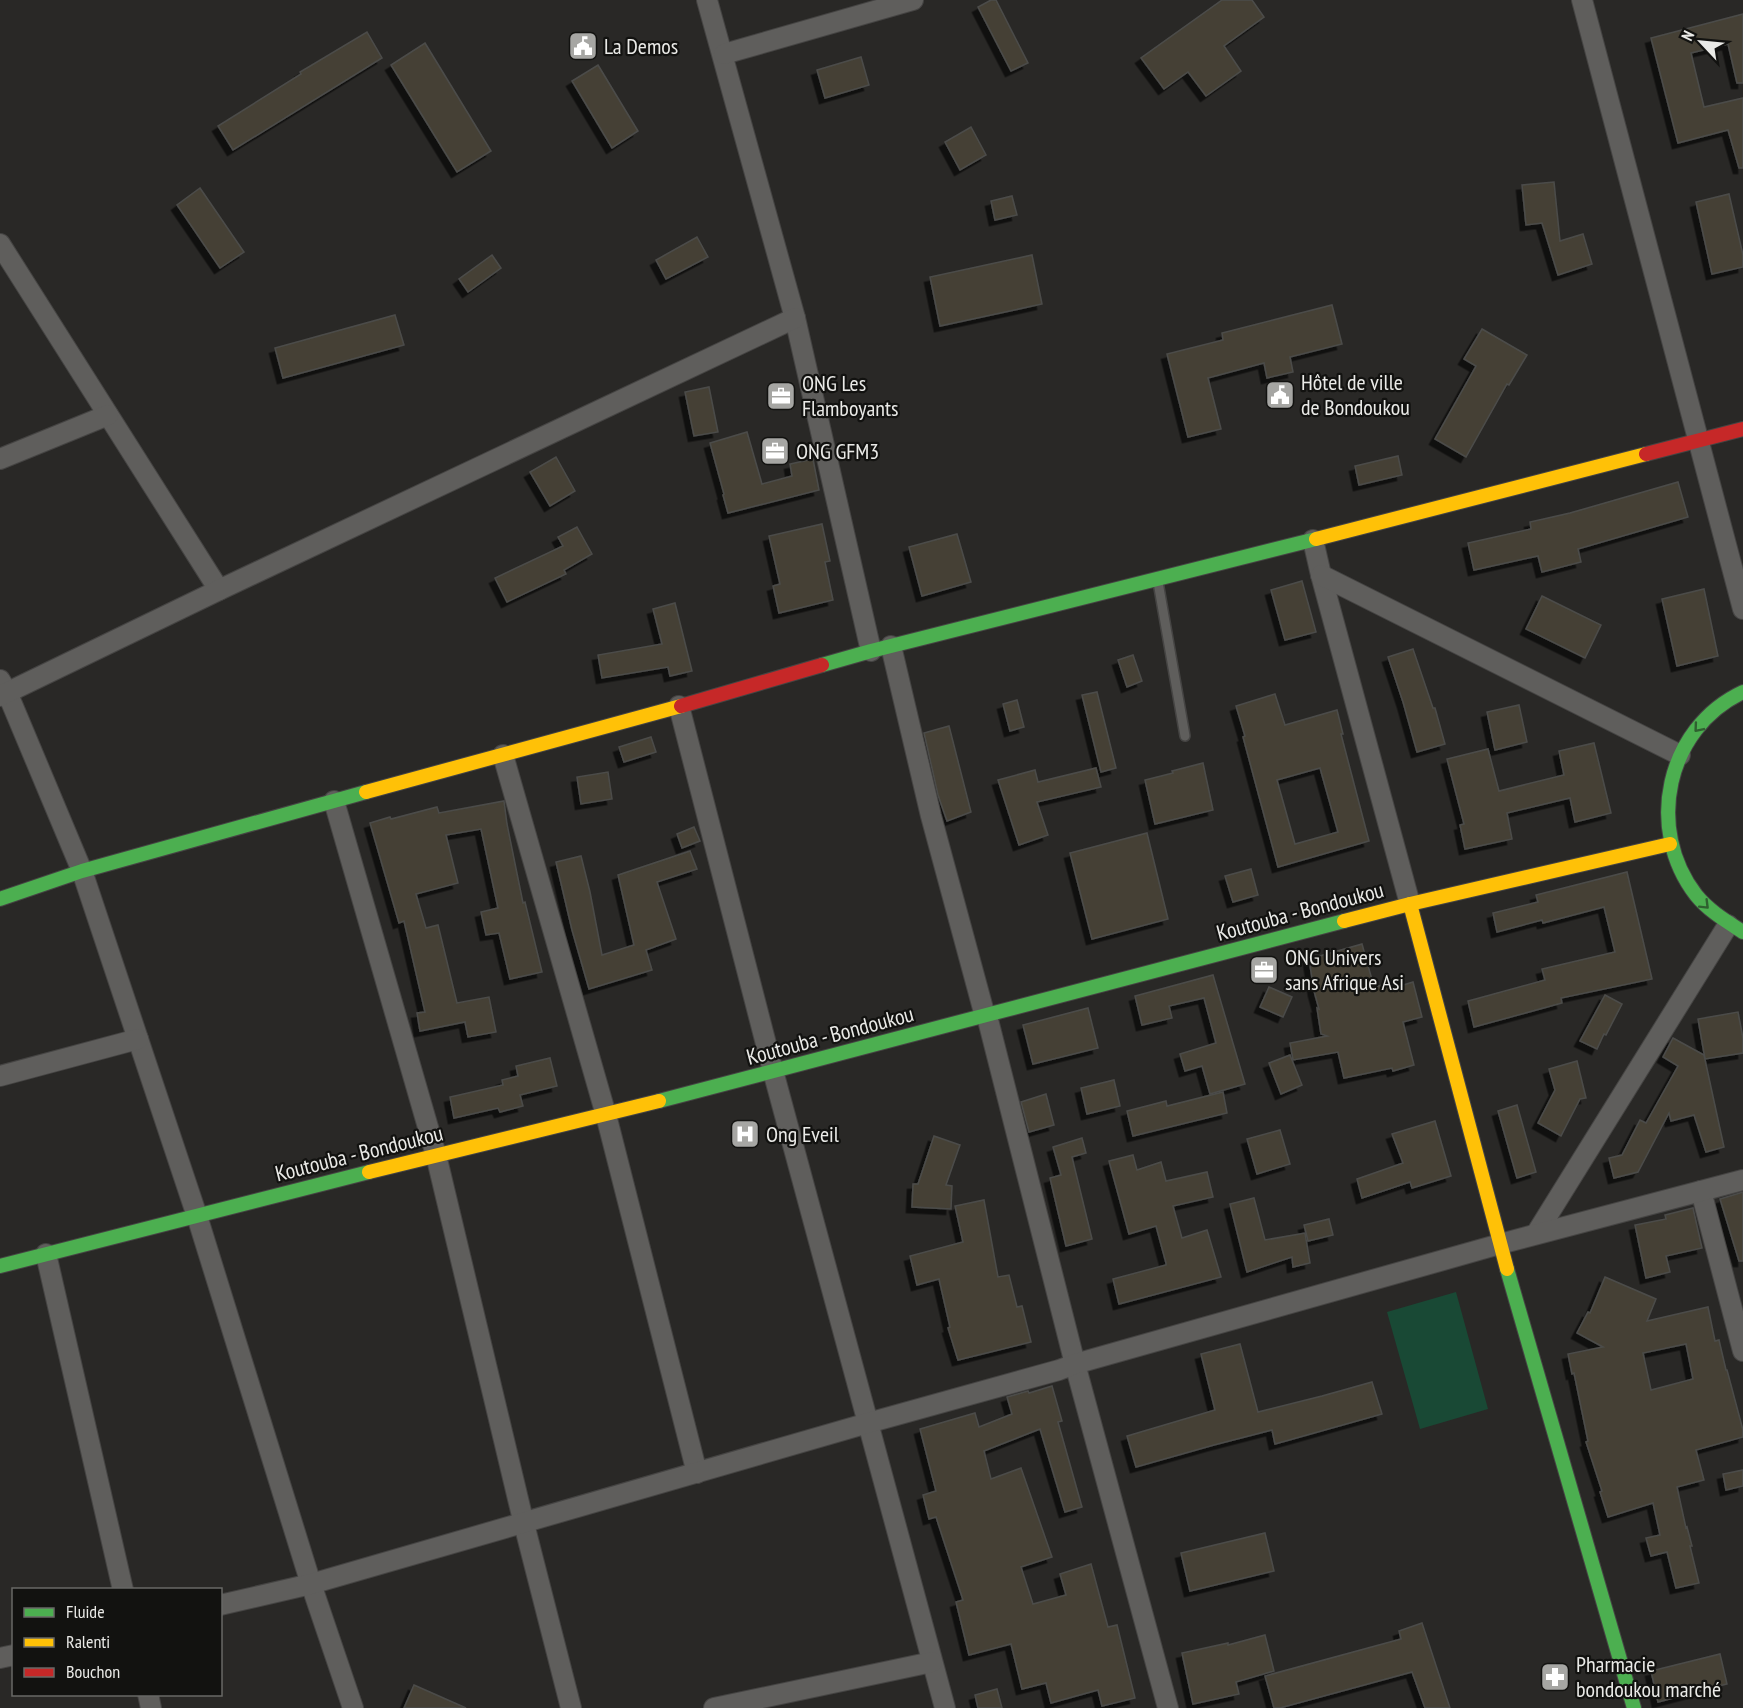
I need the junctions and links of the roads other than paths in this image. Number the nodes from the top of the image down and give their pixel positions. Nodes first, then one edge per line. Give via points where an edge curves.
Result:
1 (708, 0) edge
2 (913, 0) edge
3 (1582, 0) edge
4 (724, 54) junction
5 (0, 244) edge
6 (795, 318) junction
7 (108, 415) junction
8 (1743, 429) edge
9 (1699, 441) junction
10 (0, 459) edge
11 (1312, 540) junction
12 (1321, 575) junction
13 (1157, 579) junction
14 (219, 590) junction
15 (1743, 609) edge
16 (891, 646) junction
17 (871, 651) junction
18 (2, 689) edge
19 (1743, 692) edge
20 (679, 706) junction
21 (1185, 736) dead end
22 (503, 755) junction
23 (1680, 755) junction
24 (334, 801) junction
25 (1670, 844) junction
26 (82, 871) junction
27 (0, 899) edge
28 (1410, 904) junction
29 (1736, 928) edge
30 (986, 1016) junction
31 (138, 1039) junction
32 (773, 1071) junction
33 (0, 1076) edge
34 (606, 1115) junction
35 (436, 1155) junction
36 (1743, 1180) edge
37 (1701, 1191) junction
38 (197, 1216) junction
39 (1536, 1234) junction
40 (1500, 1244) junction
41 (46, 1254) junction
42 (0, 1266) edge
43 (1743, 1351) edge
44 (1075, 1364) junction
45 (868, 1423) junction
46 (697, 1473) junction
47 (525, 1524) junction
48 (311, 1584) junction
49 (123, 1588) edge
50 (222, 1605) edge
51 (932, 1662) junction
52 (353, 1708) edge
53 (571, 1708) edge
54 (714, 1708) edge
55 (945, 1708) edge
56 (1167, 1708) edge
57 (1634, 1708) edge

1 - 4 street
2 - 4 street
3 - 9 street
4 - 6 street
5 - 7 street
6 - 14 street
6 - 17 street
7 - 10 street
7 - 14 street
8 - 9 main road
9 - 11 main road
9 - 15 street
11 - 12 street
11 - 13 main road
12 - 23 street
12 - 28 street
13 - 16 main road
13 - 21 lane
14 - 18 street
16 - 17 main road
16 - 30 street
17 - 20 main road
18 - 26 street
19 -> 23 main road via 1714,711 1694,731
20 - 22 main road
20 - 32 street
22 - 24 main road
22 - 34 street
23 - 25 main road via 1667,799
24 - 26 main road
24 - 35 street
25 - 28 main road, Koutouba - Bondoukou
25 -> 29 main road via 1691,890 1708,909
26 - 27 main road
26 - 31 street
28 - 30 main road, Koutouba - Bondoukou
28 - 40 main road
29 - 39 street
30 - 32 main road, Koutouba - Bondoukou
30 - 44 street
31 - 33 street
31 - 38 street
32 - 34 main road, Koutouba - Bondoukou
32 - 45 street
34 - 35 main road, Koutouba - Bondoukou
34 - 46 street
35 - 38 main road, Koutouba - Bondoukou
35 - 47 street
36 - 37 street
37 - 39 street
37 - 43 street
38 - 41 main road, Koutouba - Bondoukou
38 - 48 street
39 - 40 street
40 - 44 street
40 - 57 main road
41 - 42 main road, Koutouba - Bondoukou
41 - 49 street
44 - 45 street
44 - 56 street
45 - 46 street
45 - 51 street
46 - 47 street
47 - 48 street
47 - 53 street
48 - 50 street
48 - 52 street
51 - 54 street
51 - 55 street

